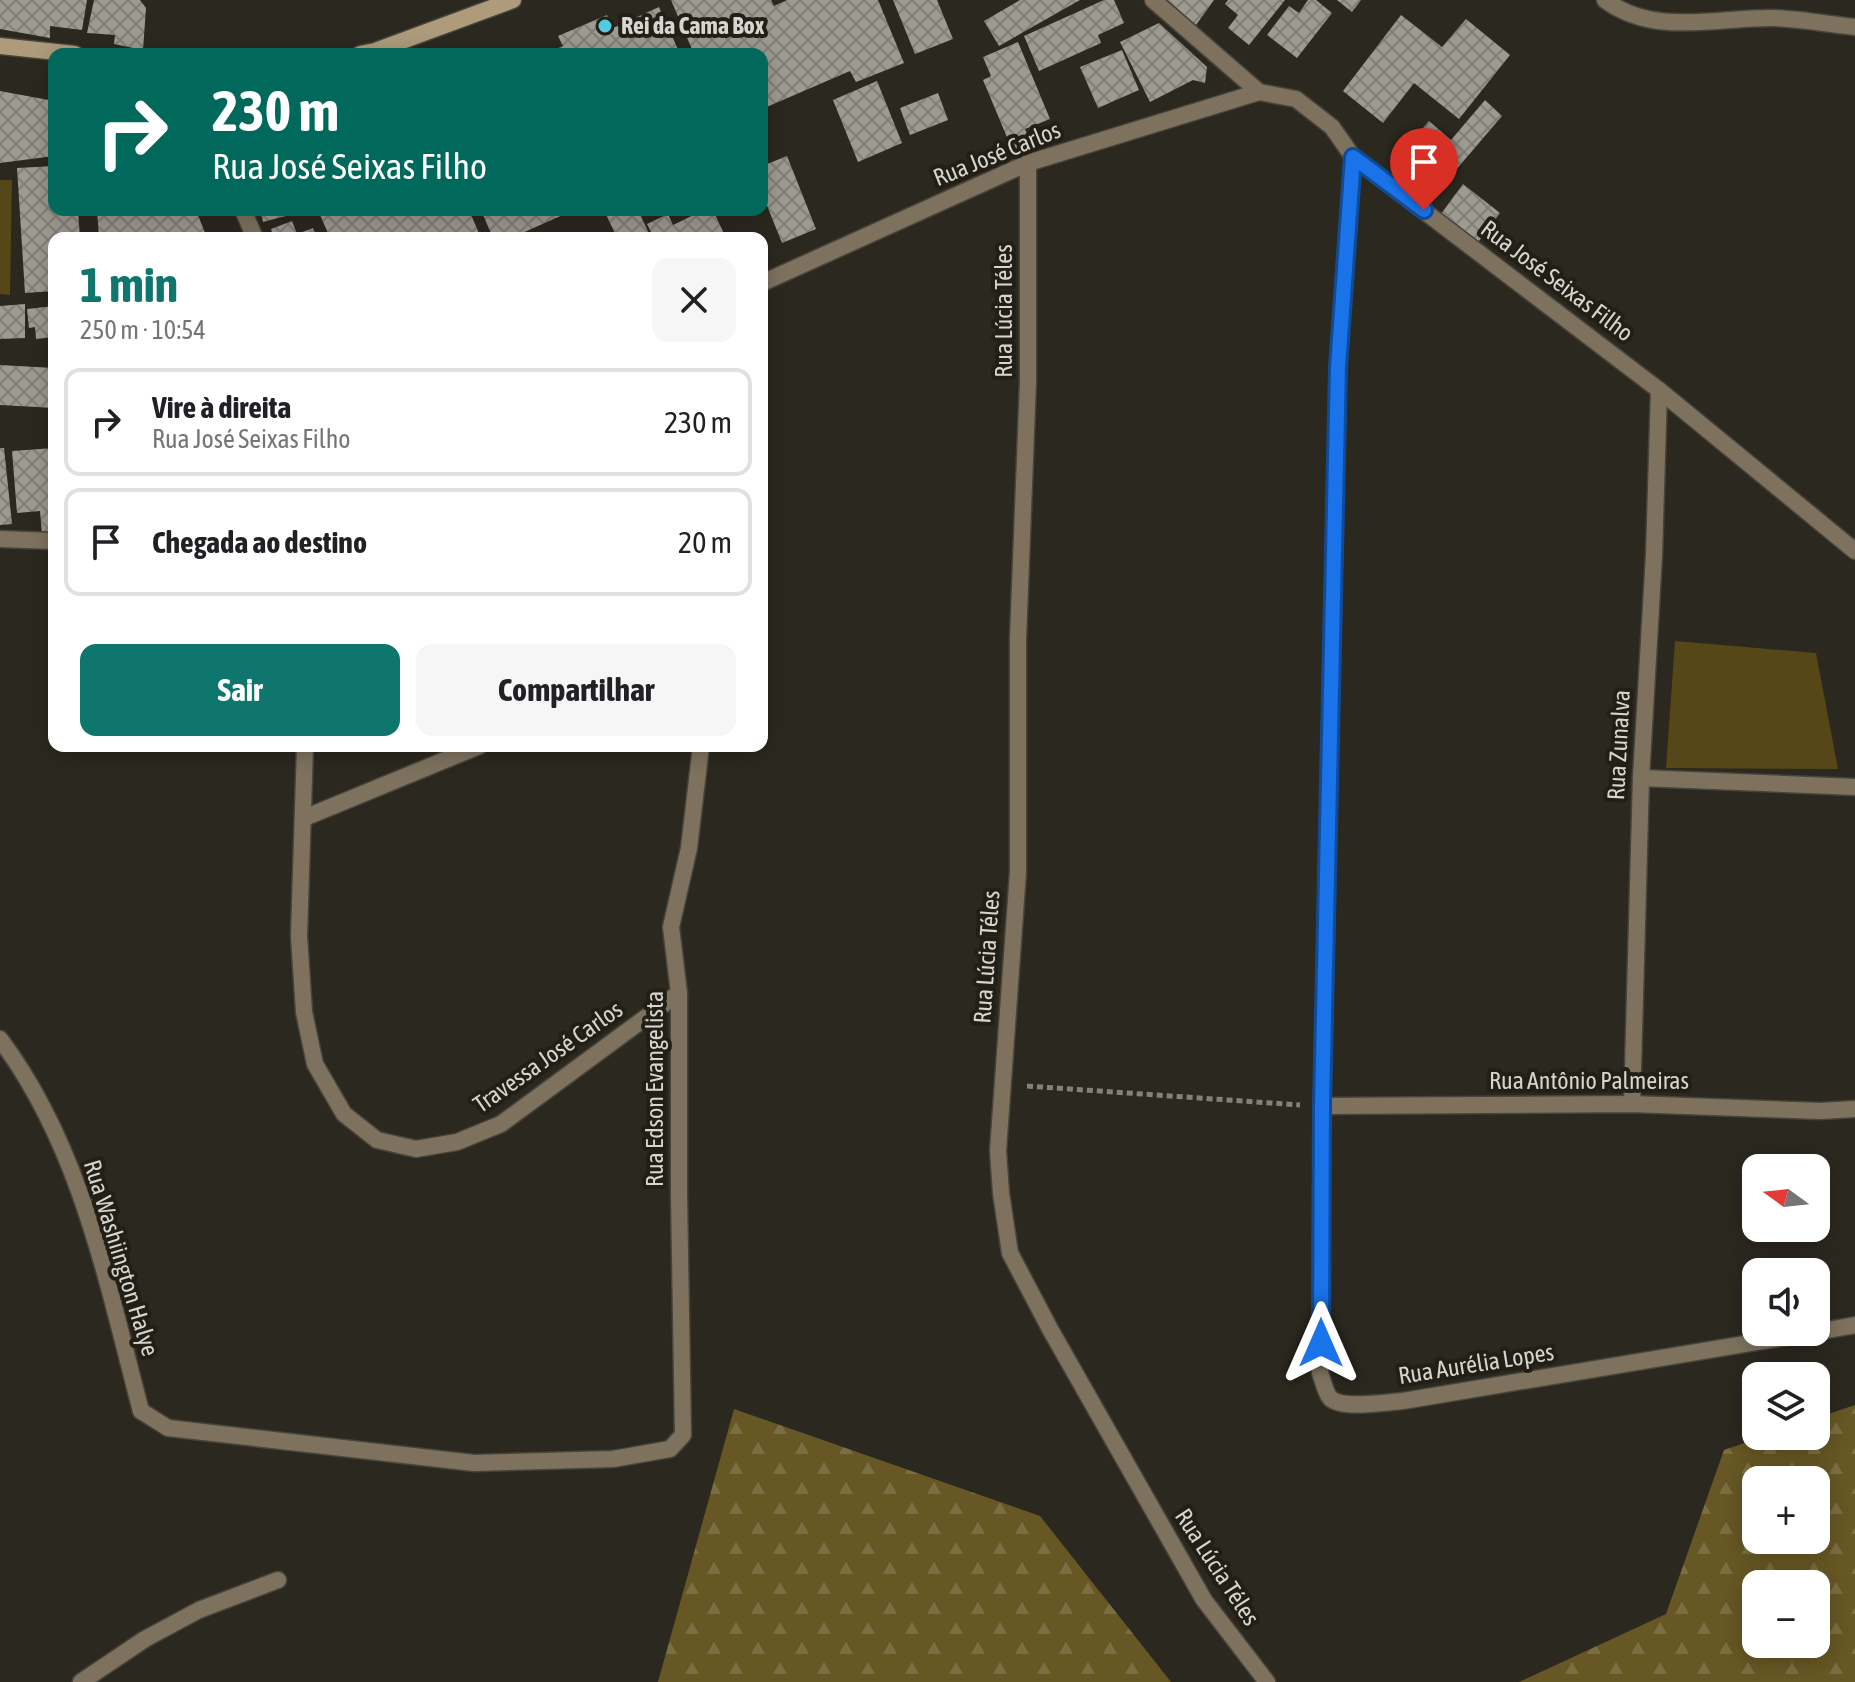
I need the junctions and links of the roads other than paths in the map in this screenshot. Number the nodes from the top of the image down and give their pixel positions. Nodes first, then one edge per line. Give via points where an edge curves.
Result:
1 (513, 0) edge
2 (1153, 0) edge
3 (1605, 0) edge
4 (1855, 27) edge
5 (0, 46) edge
6 (383, 48) edge
7 (48, 51) edge
8 (1259, 92) junction
9 (1353, 157) junction
10 (1028, 163) junction
11 (768, 280) edge
12 (1659, 390) junction
13 (0, 539) edge
14 (48, 541) edge
15 (1855, 551) edge
16 (305, 752) edge
17 (464, 752) edge
18 (700, 752) edge
19 (1641, 778) junction
20 (1855, 787) edge
21 (304, 818) junction
22 (679, 993) junction
23 (0, 1039) edge
24 (1632, 1104) junction
25 (1322, 1106) junction
26 (1855, 1109) edge
27 (1855, 1325) edge
28 (1830, 1329) edge
29 (1742, 1344) edge
30 (141, 1411) joint
31 (278, 1580) dead end
32 (81, 1682) edge
33 (1267, 1682) edge

1 - 6 main road
2 - 8 street, Rua José Seixas Filho
3 - 4 street via 1633,16 1663,23 1775,18
5 - 7 main road
8 - 9 street, Rua José Seixas Filho via 1296,99 1332,127
8 - 10 street, Rua José Carlos
9 - 12 street, Rua José Seixas Filho
9 - 25 street, Rua Aurélia Lopes via 1338,367
10 - 11 street, Rua José Carlos
10 - 33 street, Rua Lúcia Téles via 1018,872 998,1151 1010,1253 1204,1600
12 - 15 street, Rua José Seixas Filho
12 - 19 street, Rua Zunalva
13 - 14 street
16 - 21 street, Travessa José Carlos
17 - 21 street
18 - 22 street, Rua Edson Evangelista via 689,848 671,927
19 - 20 street
19 - 24 street, Rua Zunalva
21 - 22 street, Travessa José Carlos via 299,936 304,1012 315,1064 344,1114 377,1140 416,1149 457,1142 501,1124
22 - 30 street, Rua Edson Evangelista via 683,1435 670,1449 624,1458 474,1463 168,1428
23 - 30 street, Rua Washiington Halye via 32,1089 73,1173
24 - 25 street, Rua Antônio Palmeiras
24 - 26 street, Rua Antônio Palmeiras
25 - 29 street, Rua Aurélia Lopes via 1320,1373 1328,1396 1336,1402 1403,1401
27 - 28 street, Rua Aurélia Lopes
31 - 32 street via 199,1610

